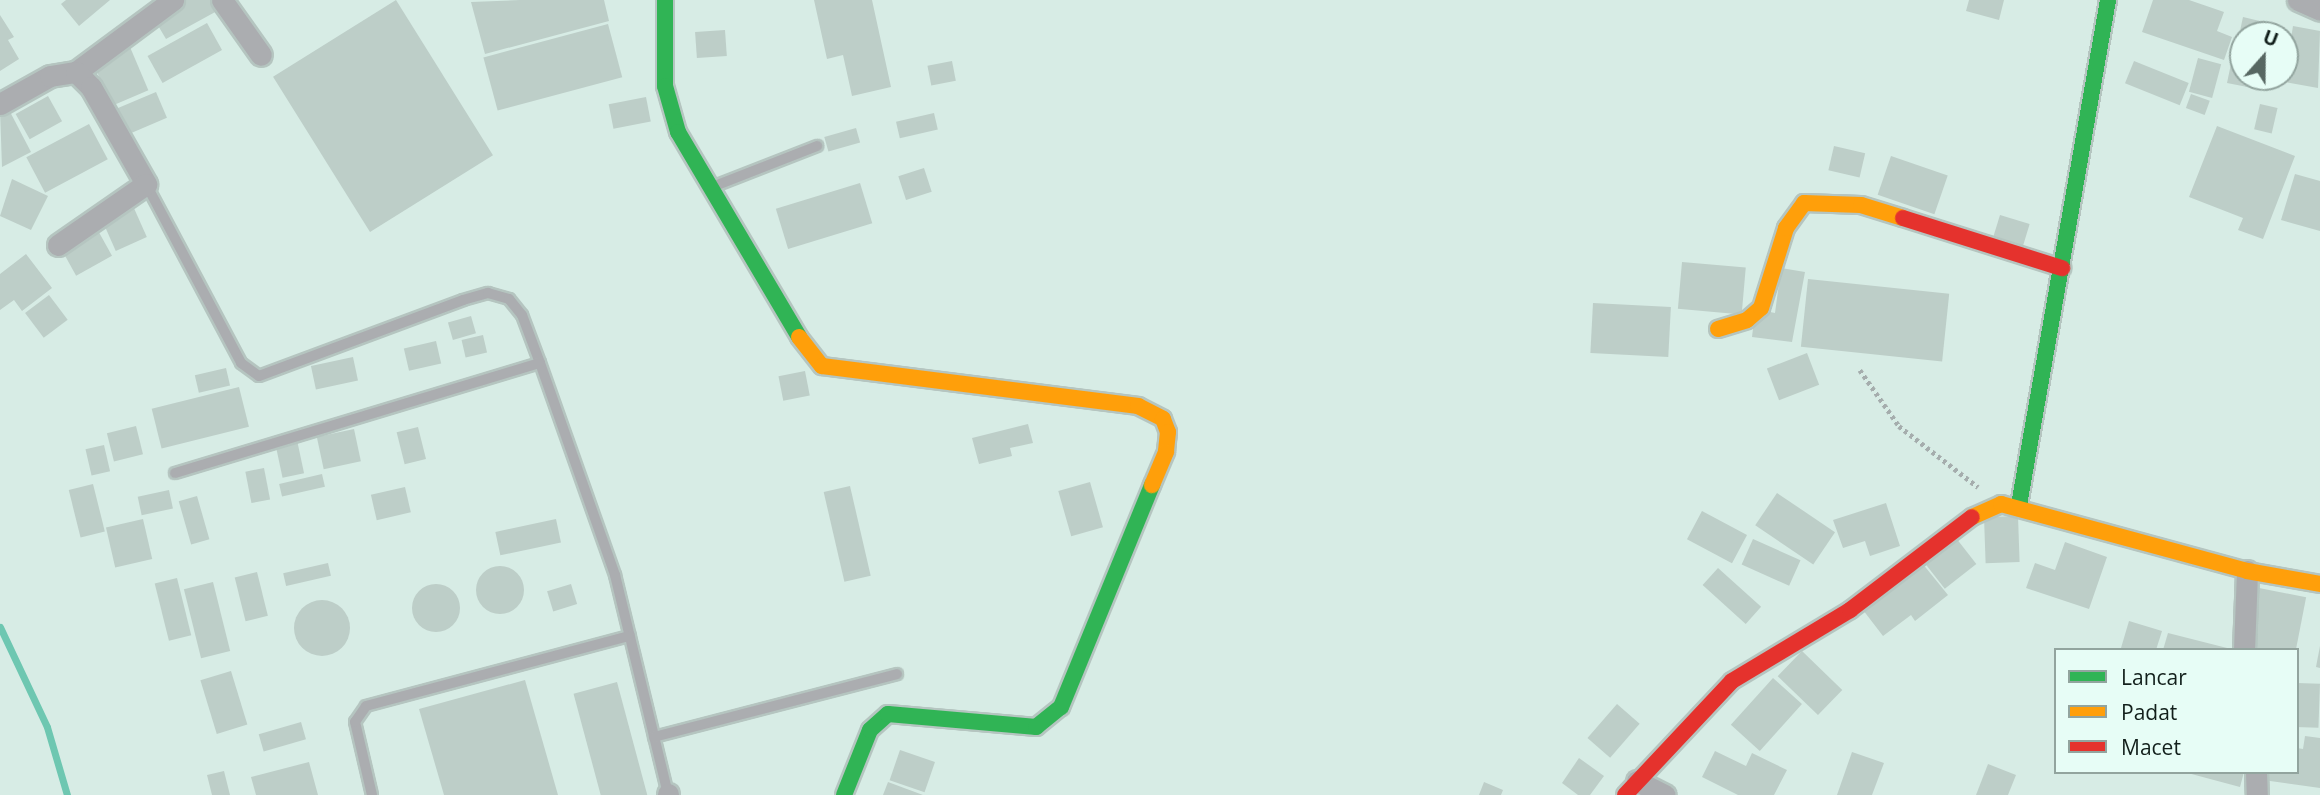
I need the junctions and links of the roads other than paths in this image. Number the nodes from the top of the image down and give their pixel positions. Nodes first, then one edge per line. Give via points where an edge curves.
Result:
1 (173, 0) edge
2 (222, 0) edge
3 (665, 0) edge
4 (2108, 0) edge
5 (2298, 0) edge
6 (2320, 10) edge
7 (261, 55) dead end
8 (76, 72) junction
9 (0, 104) edge
10 (817, 146) dead end
11 (146, 184) junction
12 (709, 188) junction
13 (58, 245) dead end
14 (2062, 268) junction
15 (1718, 329) dead end
16 (540, 362) junction
17 (175, 473) dead end
18 (2019, 505) junction
19 (2248, 571) junction
20 (2320, 584) edge
21 (630, 636) junction
22 (2244, 648) edge
23 (897, 674) dead end
24 (654, 737) junction
25 (2256, 774) edge
26 (1631, 788) edge
27 (372, 795) edge
28 (668, 795) edge
29 (844, 795) edge
30 (1665, 795) edge
31 (2257, 795) edge

1 - 8 street
2 - 7 street
3 - 12 street via 665,86 678,132
4 - 14 street
5 - 6 street
8 - 9 street via 50,76
8 - 11 street via 91,87
10 - 12 lane
11 - 13 street
11 - 16 lane via 248,372 259,376 281,370 488,293 509,299 522,315
12 - 29 street via 809,354 822,366 1138,406 1163,419 1168,432 1166,452 1061,707 1036,727 888,714 870,730
14 - 15 street via 1861,205 1804,203 1786,228 1760,308 1747,320
14 - 18 street
16 - 17 lane
16 - 21 lane via 615,575
18 - 19 street
18 - 26 street via 2001,504 1979,512 1850,610 1752,667 1708,703
19 - 20 street
19 - 22 street
21 - 24 lane
21 - 27 lane via 366,706 355,722
23 - 24 lane
24 - 28 lane
25 - 31 street
26 - 30 street

